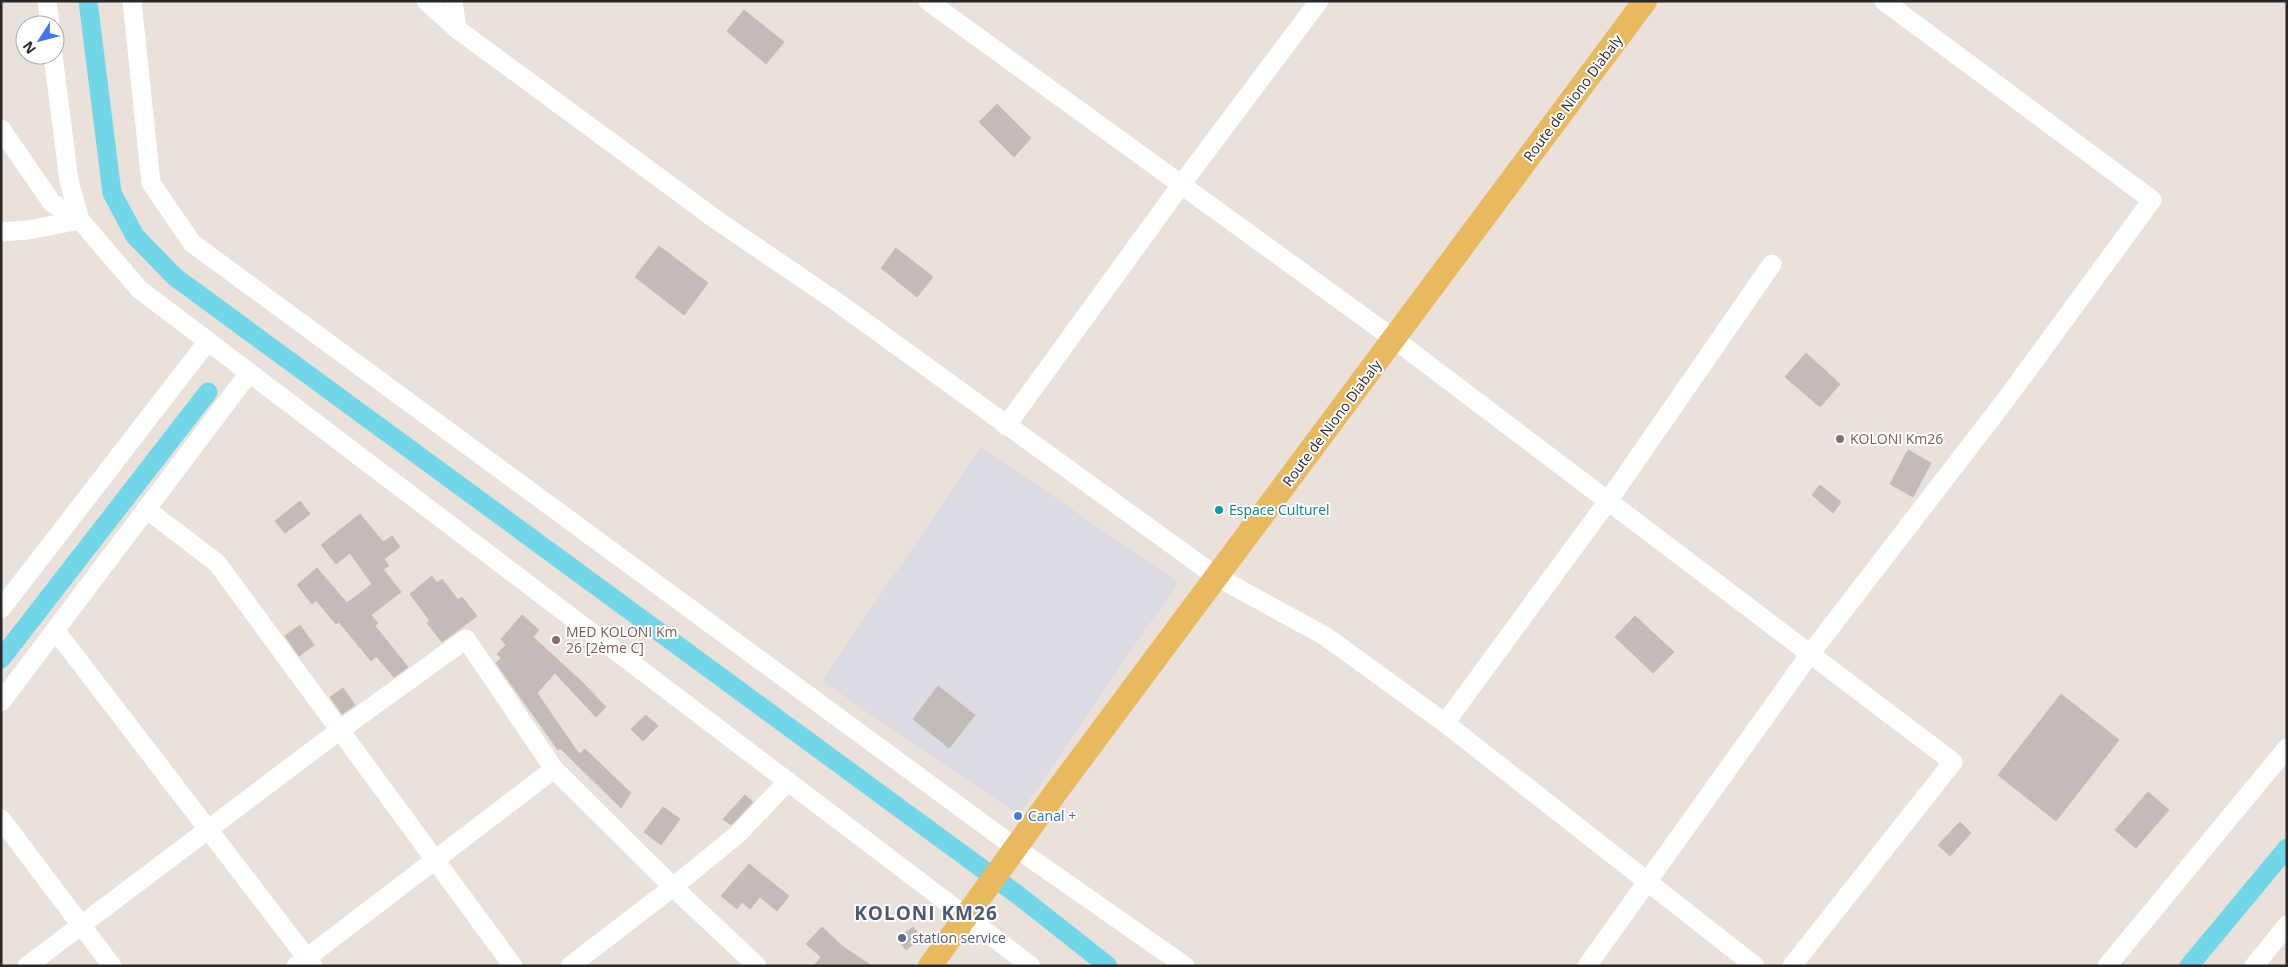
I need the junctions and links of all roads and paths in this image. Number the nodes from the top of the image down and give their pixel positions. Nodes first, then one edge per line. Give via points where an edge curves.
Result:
1 (47, 1) edge
2 (132, 1) edge
3 (426, 1) edge
4 (453, 1) edge
5 (928, 1) edge
6 (1319, 1) edge
7 (1645, 1) edge
8 (1884, 1) edge
9 (49, 15) edge
10 (456, 29) junction
11 (54, 65) edge
12 (1, 129) edge
13 (1181, 184) junction
14 (80, 220) junction
15 (1, 232) edge
16 (1772, 264) dead end
17 (1394, 339) junction
18 (208, 341) junction
19 (249, 372) junction
20 (1006, 426) junction
21 (1608, 501) junction
22 (146, 509) junction
23 (1217, 577) junction
24 (1, 609) edge
25 (56, 630) junction
26 (1810, 654) junction
27 (1, 702) edge
28 (1445, 724) junction
29 (340, 730) junction
30 (2287, 748) edge
31 (554, 769) junction
32 (788, 781) junction
33 (1, 819) edge
34 (208, 829) junction
35 (1012, 853) junction
36 (435, 860) junction
37 (1648, 882) junction
38 (673, 887) junction
39 (972, 908) junction
40 (81, 925) junction
41 (2287, 925) edge
42 (305, 963) edge
43 (27, 966) edge
44 (112, 966) edge
45 (513, 966) edge
46 (570, 966) edge
47 (757, 966) edge
48 (930, 966) edge
49 (1031, 966) edge
50 (1185, 966) edge
51 (1587, 966) edge
52 (1756, 966) edge
53 (1792, 966) edge
54 (2106, 966) edge
55 (2254, 966) edge

1 - 9 street
2 - 35 street via 151,183 192,243
3 - 10 street
4 - 10 street
5 - 13 street
6 - 13 street
7 - 17 main road, Route de Niono Diabaly
8 - 26 street via 2152,200 2007,398
10 - 20 street
11 - 14 street via 69,181
12 - 14 street via 52,203
13 - 17 street
13 - 20 street
14 - 15 street
14 - 18 street via 139,289
16 - 21 street
17 - 21 street
17 - 23 main road, Route de Niono Diabaly
18 - 19 street
18 - 24 street
19 - 22 street
19 - 32 street
20 - 23 street
21 - 26 street
21 - 28 street
22 - 25 street
22 - 29 street via 216,563
23 - 28 street via 1325,636
23 - 35 main road, Route de Niono Diabaly
25 - 27 street
25 - 34 street
26 - 37 street
26 - 53 street via 1953,762
28 - 37 street
29 - 31 street via 466,639
29 - 34 street
29 - 36 street
30 - 54 street
31 - 36 street
31 - 38 street
32 - 38 street via 738,834
32 - 39 street
33 - 40 street
34 - 40 street
34 - 42 street
35 - 39 main road, Route de Niono Diabaly
35 - 50 street
36 - 42 street
36 - 45 street
37 - 51 street
37 - 52 street
38 - 46 street
38 - 47 street
39 - 48 main road, Route de Niono Diabaly
39 - 49 street
40 - 43 street
40 - 44 street
41 - 55 street

